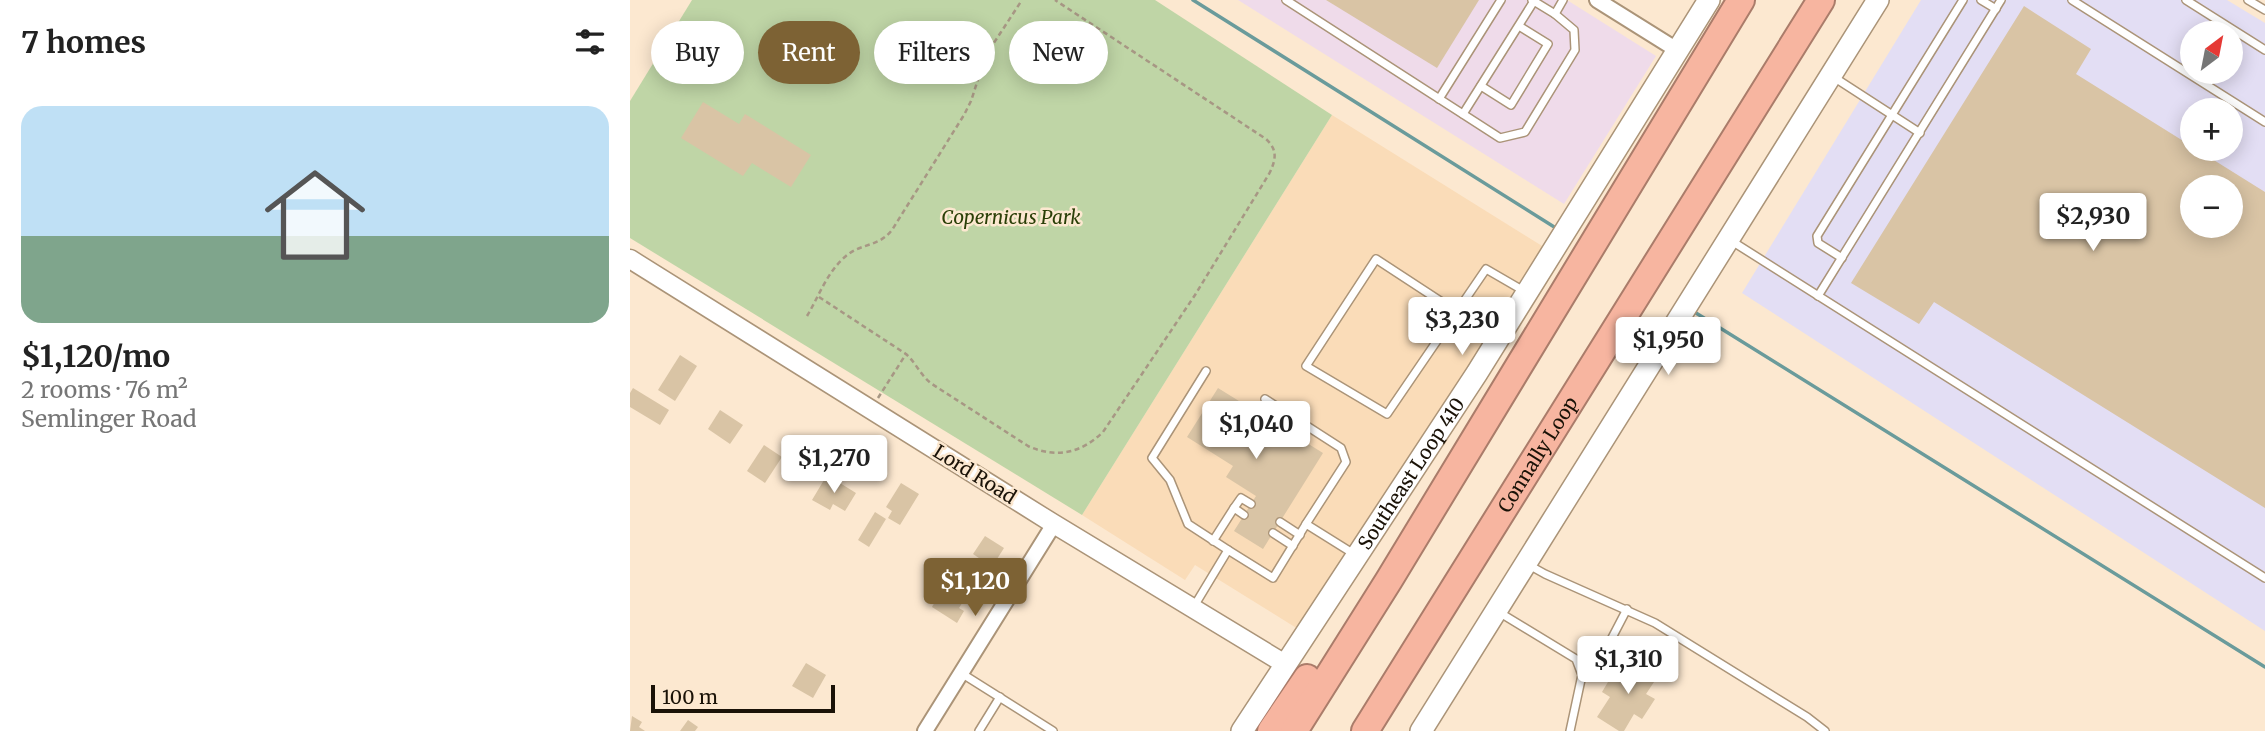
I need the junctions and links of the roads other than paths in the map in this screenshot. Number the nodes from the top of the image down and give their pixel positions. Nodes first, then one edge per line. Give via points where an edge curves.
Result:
1 (1286, 0) edge
2 (1501, 0) edge
3 (1563, 0) edge
4 (1597, 0) edge
5 (1709, 0) edge
6 (1741, 0) edge
7 (1821, 0) edge
8 (1878, 0) edge
9 (1963, 0) edge
10 (1981, 0) edge
11 (2001, 0) edge
12 (2072, 0) edge
13 (2186, 0) edge
14 (2248, 0) edge
15 (1533, 1) edge
16 (1996, 9) junction
17 (2265, 10) edge
18 (1555, 14) junction
19 (1519, 26) junction
20 (1677, 50) junction
21 (2265, 50) edge
22 (1831, 76) junction
23 (1481, 86) junction
24 (1439, 99) junction
25 (1463, 114) junction
26 (1892, 115) junction
27 (2265, 122) edge
28 (1920, 133) junction
29 (1729, 240) junction
30 (1842, 258) junction
31 (630, 259) edge
32 (1527, 293) junction
33 (1818, 296) junction
34 (1457, 312) junction
35 (1206, 371) dead end
36 (1265, 398) dead end
37 (1251, 504) dead end
38 (1234, 508) junction
39 (1244, 515) dead end
40 (1280, 522) dead end
41 (1054, 524) junction
42 (1307, 524) junction
43 (1273, 533) dead end
44 (1300, 535) junction
45 (1213, 541) junction
46 (1293, 546) junction
47 (1228, 550) junction
48 (1357, 556) junction
49 (1527, 564) junction
50 (2265, 578) edge
51 (1389, 580) junction
52 (1192, 609) junction
53 (1627, 609) junction
54 (1497, 611) junction
55 (1285, 664) junction
56 (961, 673) junction
57 (1582, 675) junction
58 (1000, 697) junction
59 (925, 731) edge
60 (979, 731) edge
61 (1054, 731) edge
62 (1242, 731) edge
63 (1271, 731) edge
64 (1294, 731) edge
65 (1365, 731) edge
66 (1422, 731) edge
67 (1570, 731) edge
68 (1825, 731) edge

1 - 24 lane
2 - 24 lane
3 - 18 lane
4 - 20 street
5 - 20 main road, Southeast Loop 410
6 - 51 highway
7 - 65 highway, Connally Loop
8 - 22 main road
9 - 26 lane
10 - 16 lane
11 - 16 lane
12 - 27 lane
13 - 21 lane
14 - 17 lane
15 - 18 lane
15 - 19 lane
16 - 28 lane
18 - 25 lane via 1574,30 1575,50 1525,132 1500,138
19 - 23 lane
19 - 23 lane via 1548,44 1511,105
20 - 32 main road, Southeast Loop 410
22 - 26 lane
22 - 29 main road
23 - 25 lane
24 - 25 lane
26 - 28 lane
26 - 30 lane via 1817,236 1818,243
28 - 30 lane
29 - 33 lane
29 - 49 main road
30 - 33 lane
31 - 41 street, Lord Road
32 - 34 lane via 1486,269
32 - 48 main road, Southeast Loop 410
33 - 50 lane
34 - 34 lane via 1387,414 1306,366 1376,259
35 - 45 lane via 1152,458 1170,480 1188,524
36 - 42 lane via 1342,448 1346,463
37 - 38 lane via 1241,498
38 - 39 lane
38 - 45 lane
40 - 44 lane
41 - 52 street, Lord Road
41 - 56 street
42 - 44 lane
42 - 48 lane
43 - 46 lane
44 - 46 lane
45 - 47 lane
46 - 47 lane via 1273,578
47 - 52 lane
48 - 55 main road, Southeast Loop 410
49 - 53 lane
49 - 54 main road
51 - 63 highway via 1320,660
51 - 64 highway
52 - 55 street, Lord Road
53 - 57 lane via 1603,655
53 - 68 lane
54 - 57 lane via 1576,659
54 - 66 main road
55 - 62 main road, Southeast Loop 410
56 - 58 lane
56 - 59 street
57 - 67 lane
58 - 60 lane
58 - 61 lane

